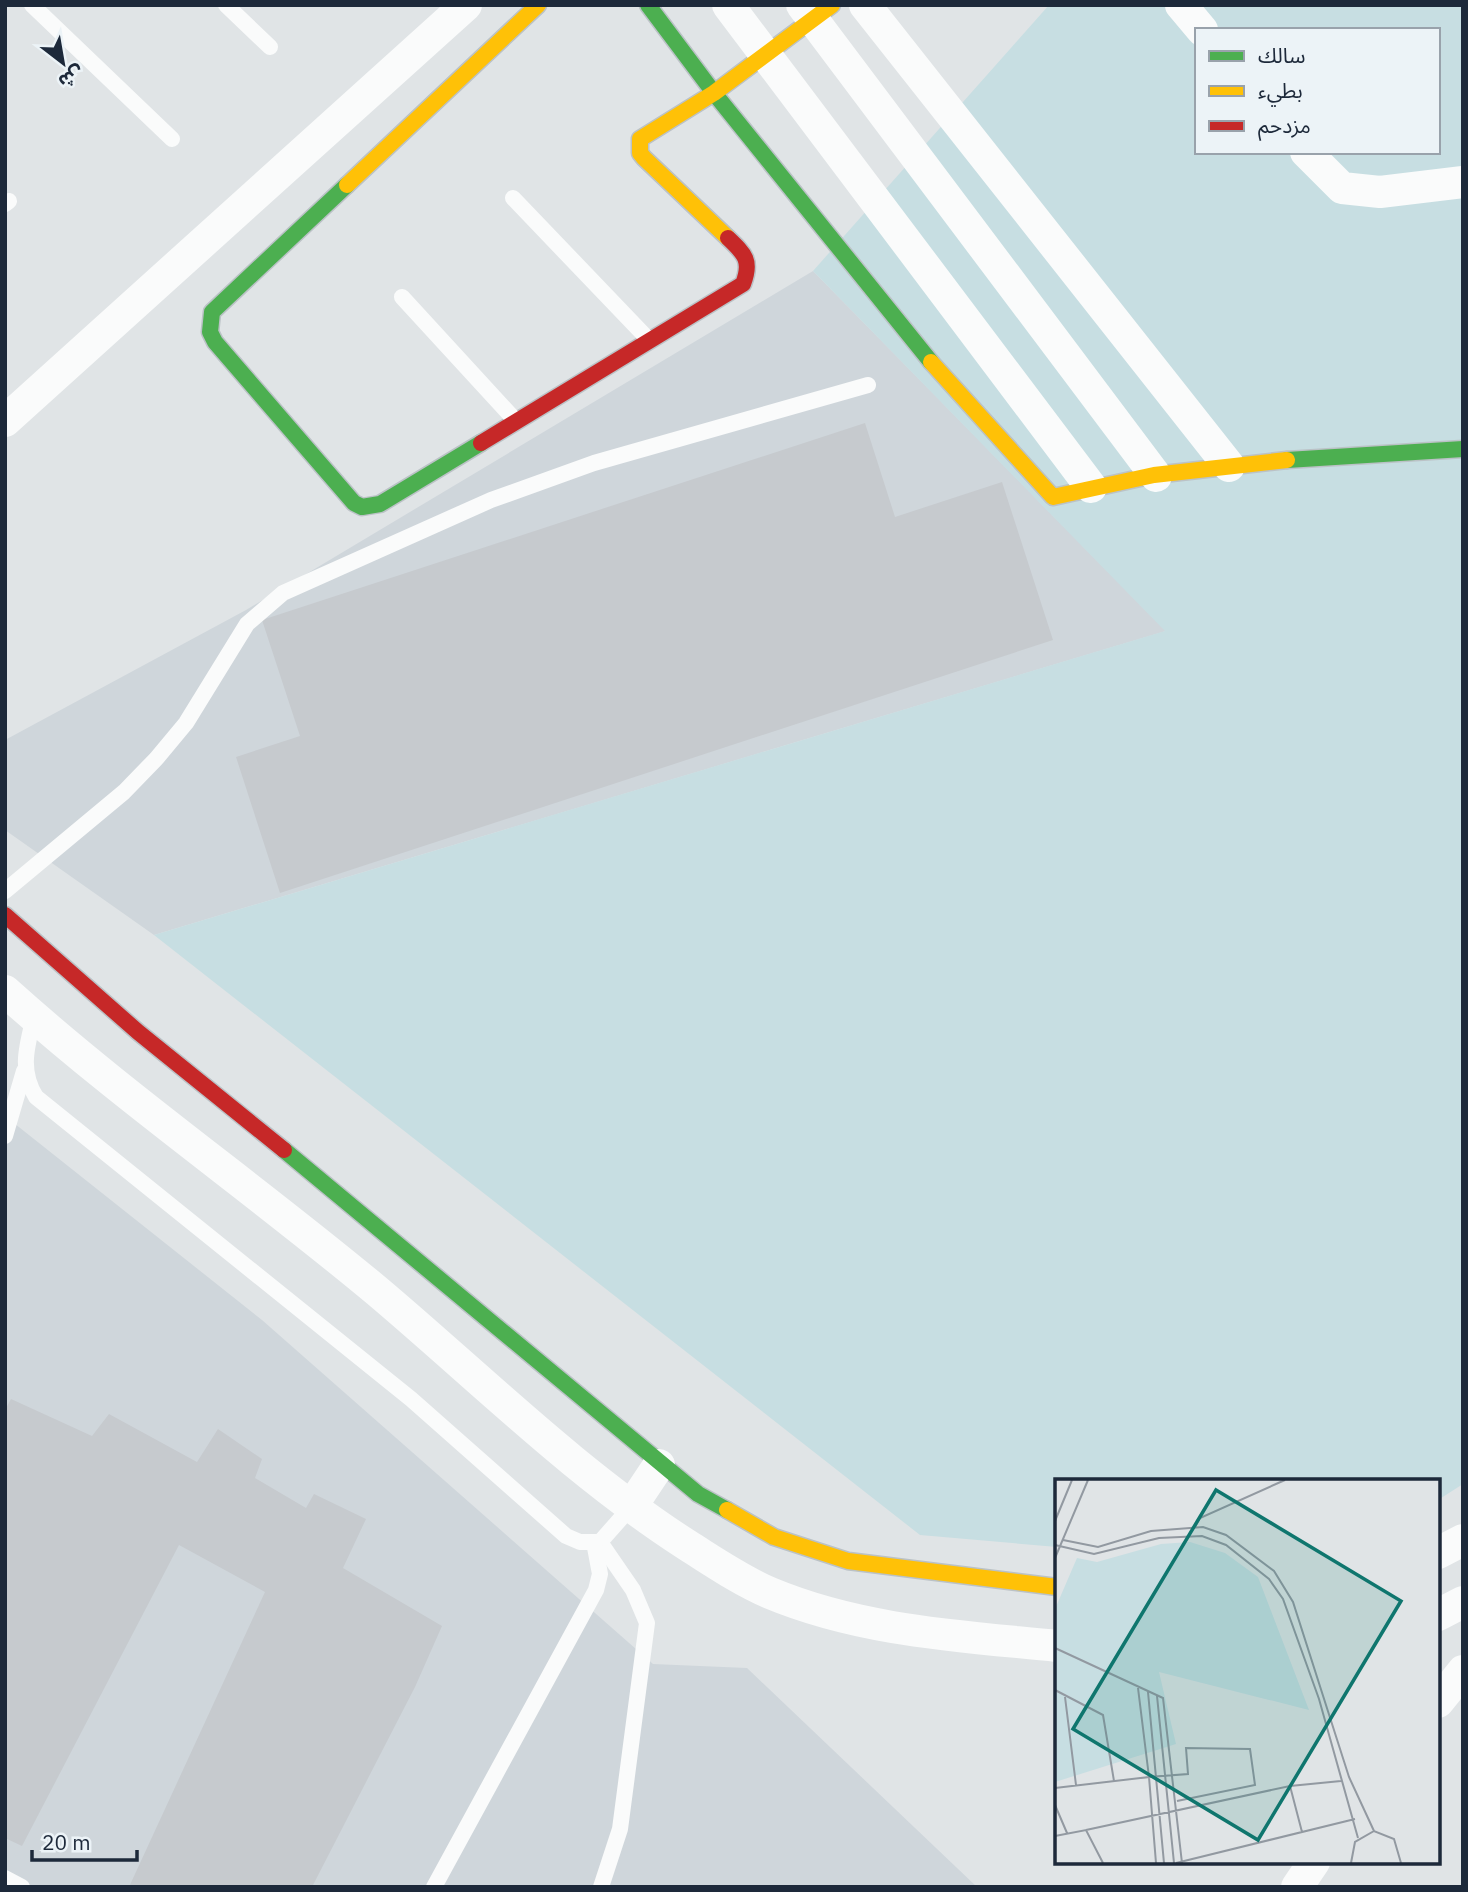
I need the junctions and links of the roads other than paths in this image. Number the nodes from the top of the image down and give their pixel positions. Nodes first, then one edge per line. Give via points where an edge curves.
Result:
1 (32, 5) edge
2 (226, 5) edge
3 (466, 5) edge
4 (538, 5) edge
5 (649, 5) edge
6 (728, 5) edge
7 (865, 5) edge
8 (1181, 5) edge
9 (815, 10) edge
10 (1200, 28) edge
11 (270, 47) dead end
12 (766, 56) junction
13 (714, 93) junction
14 (172, 139) dead end
15 (1308, 154) edge
16 (1463, 182) edge
17 (513, 198) dead end
18 (402, 297) dead end
19 (650, 340) junction
20 (869, 385) dead end
21 (515, 420) junction
22 (5, 421) edge
23 (1463, 449) edge
24 (1229, 466) junction
25 (1156, 476) junction
26 (1091, 486) junction
27 (5, 891) edge
28 (5, 915) edge
29 (5, 991) edge
30 (34, 1017) junction
31 (25, 1069) junction
32 (5, 1136) edge
33 (659, 1465) junction
34 (631, 1507) junction
35 (1463, 1540) edge
36 (597, 1542) junction
37 (1440, 1552) edge
38 (1055, 1587) edge
39 (1055, 1646) edge
40 (1463, 1671) edge
41 (1440, 1700) edge
42 (1313, 1864) edge
43 (5, 1878) edge
44 (22, 1887) edge
45 (434, 1887) edge
46 (601, 1887) edge
47 (1297, 1887) edge

1 - 14 lane
2 - 11 lane
3 - 22 street
4 - 21 street via 216,305 210,321 215,342 362,507 380,504
5 - 13 street
6 - 12 street
7 - 24 street
8 - 10 street
9 - 12 street
9 - 25 street
12 - 13 street
12 - 26 street
13 - 19 street via 645,134 640,153 746,255 747,278
13 - 26 street via 934,366 1034,480 1053,497
15 - 16 street via 1342,188 1380,192
17 - 19 lane
18 - 21 lane
19 - 21 street
20 - 27 lane via 581,467 491,500 283,593 247,624 192,713 156,760
23 - 24 street
24 - 25 street
25 - 26 street
28 - 33 street via 138,1032 383,1228
29 - 30 street
30 - 31 lane
30 - 34 street via 300,1227
31 - 32 lane
31 - 36 lane via 32,1090 48,1108 411,1399 566,1536
33 - 34 street
33 - 38 street via 739,1520 811,1550 848,1561
34 - 36 lane
34 - 39 street via 735,1576 807,1608 891,1627
35 - 37 street
36 - 45 lane via 600,1574 596,1590
36 - 46 lane via 632,1590 647,1623 620,1829
40 - 41 street
42 - 47 street
43 - 44 lane

